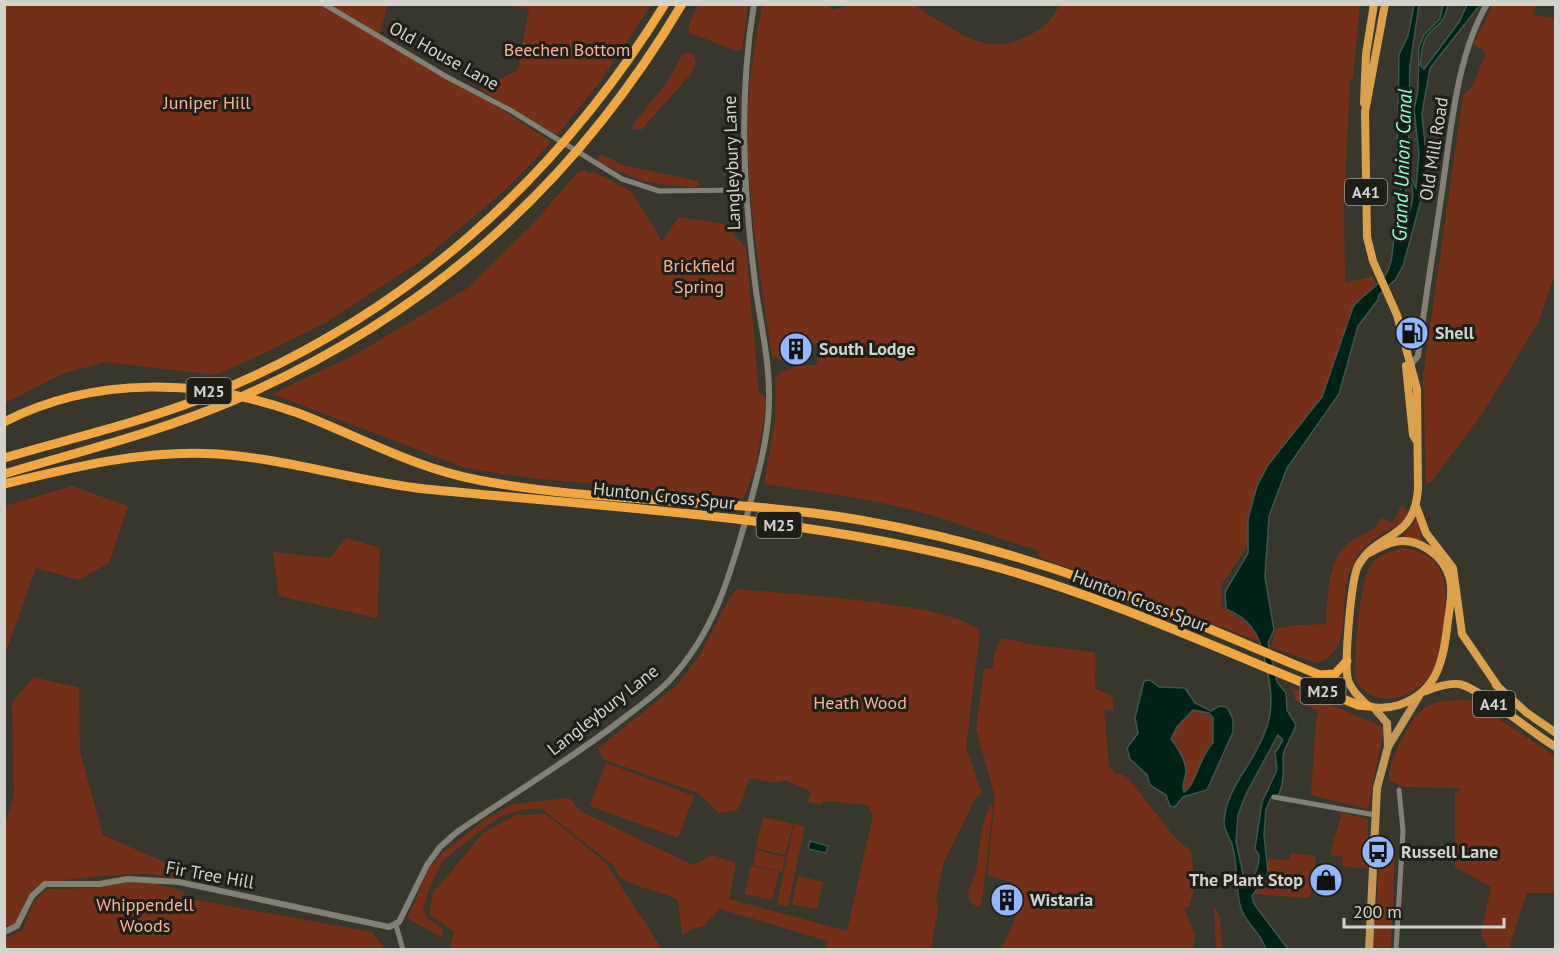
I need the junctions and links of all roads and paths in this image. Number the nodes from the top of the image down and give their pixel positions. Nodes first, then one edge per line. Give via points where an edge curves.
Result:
1 (324, 4) edge
2 (665, 4) edge
3 (682, 4) edge
4 (754, 4) edge
5 (1374, 4) edge
6 (1385, 4) edge
7 (1487, 4) edge
8 (1365, 112) junction
9 (745, 190) junction
10 (1409, 368) junction
11 (4, 422) edge
12 (4, 459) edge
13 (4, 474) edge
14 (4, 484) edge
15 (1418, 514) junction
16 (1369, 553) junction
17 (1437, 556) junction
18 (1450, 602) junction
19 (1347, 661) junction
20 (1499, 688) junction
21 (1422, 694) junction
22 (1371, 707) junction
23 (1556, 734) edge
24 (1388, 747) junction
25 (1556, 747) edge
26 (1399, 790) dead end
27 (1274, 796) dead end
28 (1375, 815) junction
29 (396, 925) junction
30 (4, 932) edge
31 (403, 950) edge
32 (1369, 950) edge
33 (1396, 950) edge

1 - 9 street, Old House Lane via 622,179 659,191
2 - 12 highway, M25 via 627,64 554,154 469,239 424,275 341,331 231,386
3 - 13 highway, M25 via 646,64 598,128 542,192 433,288 306,367 232,401 145,433
4 - 9 street, Langleybury Lane via 743,88
5 - 8 highway, A41 via 1363,88
6 - 8 highway, A41
7 - 10 street, Old Mill Road via 1465,56 1418,356
8 - 10 highway, A41 via 1367,237 1405,344
9 - 29 street, Langleybury Lane via 769,393 767,432 722,600 704,633 669,681 592,742 456,832 440,847
10 - 15 highway, A41 via 1417,388
11 - 19 highway, Hunton Cross Spur / M25 via 73,396 117,389 182,388 246,397 299,414 426,466 480,480 857,520 948,539 1095,583 1323,676 1335,674
14 - 22 highway, Hunton Cross Spur / M25 via 111,460 216,453 386,484 844,534 915,547 1033,578
15 - 16 highway
15 - 17 highway, A41 via 1420,529
15 - 20 highway via 1426,533 1456,575 1462,634
16 - 17 highway via 1406,541
16 - 19 highway via 1359,565 1353,584
17 - 18 highway via 1450,579
18 - 20 highway, A41 via 1463,646
18 - 21 highway via 1442,663
19 - 22 highway via 1353,690
20 - 23 highway, A41
21 - 22 highway via 1394,706
21 - 24 main road
21 - 25 highway, A41 via 1450,684 1468,686
22 - 24 main road via 1387,723
24 - 28 main road via 1377,788
26 - 33 street via 1403,831
27 - 28 street
28 - 32 main road
29 - 30 street, Fir Tree Hill via 388,927 178,882 128,879 99,884 45,884 32,896 18,926
29 - 31 street

